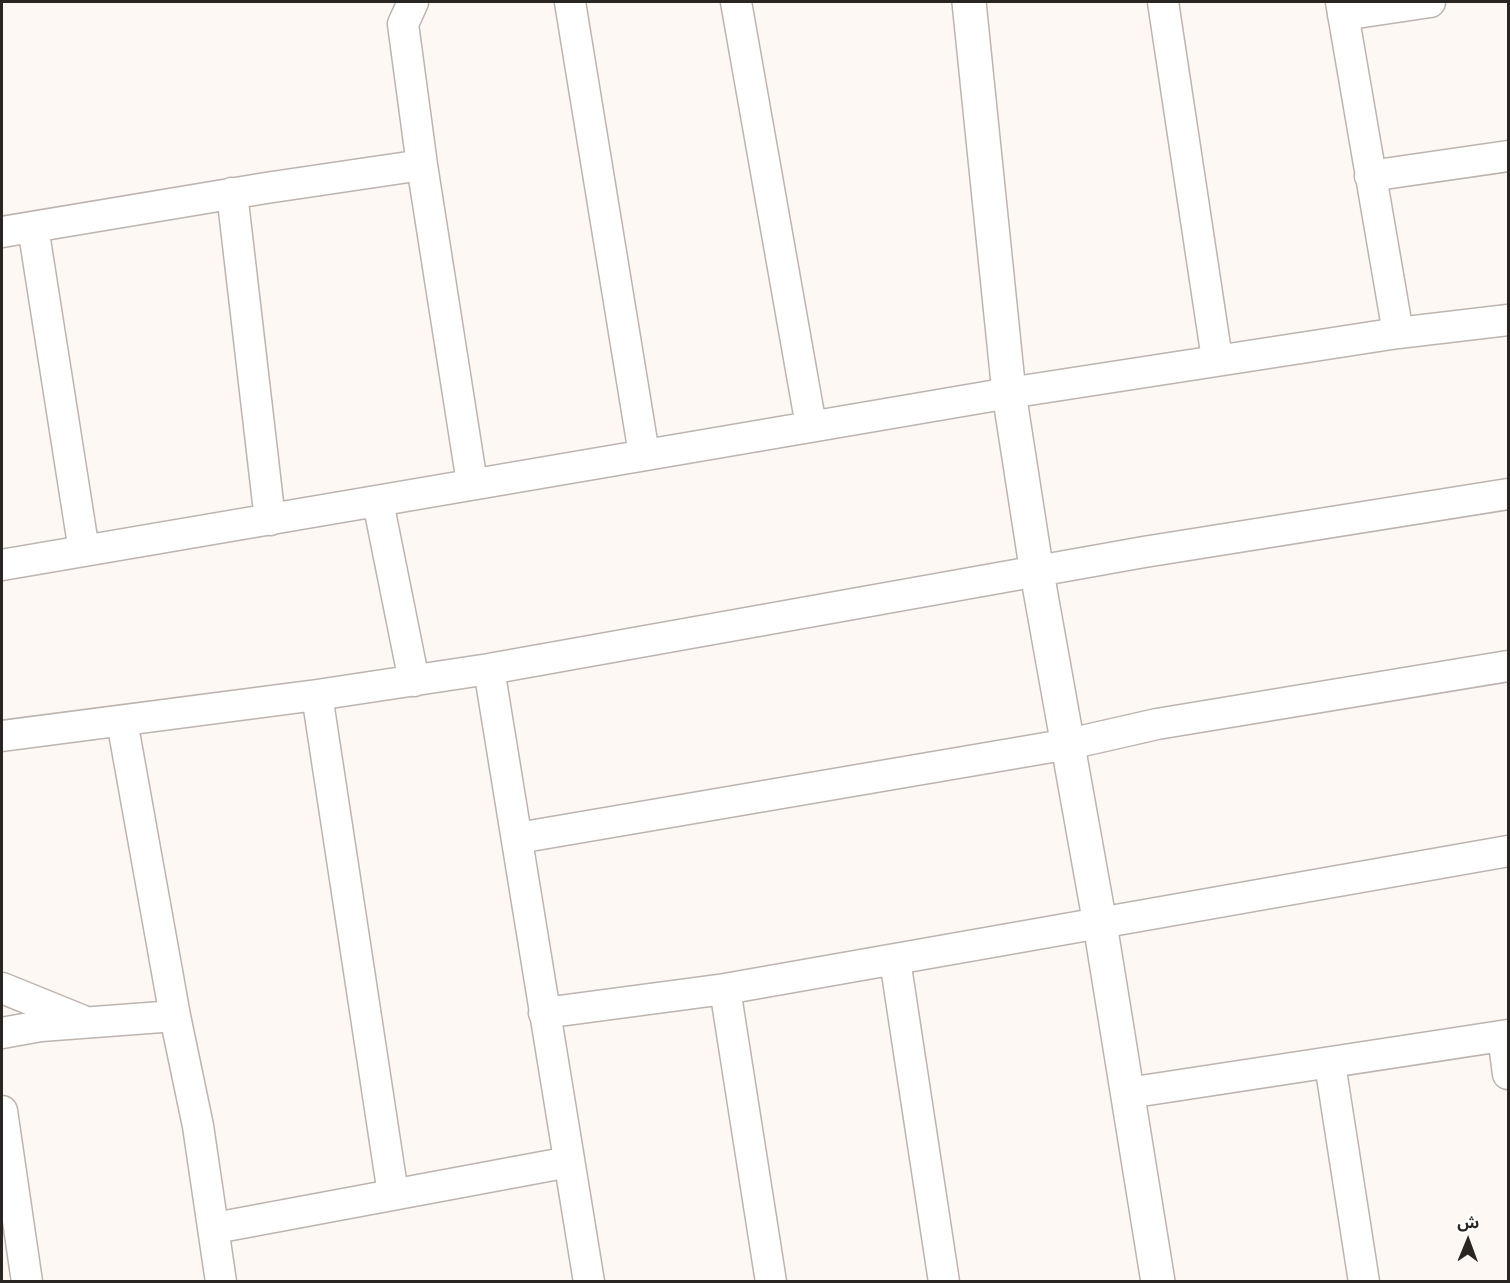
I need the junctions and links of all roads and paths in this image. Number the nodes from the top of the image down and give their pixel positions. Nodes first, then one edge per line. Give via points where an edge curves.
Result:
1 (413, 2) edge
2 (570, 2) edge
3 (736, 2) edge
4 (969, 2) edge
5 (1163, 2) edge
6 (1430, 2) edge
7 (1342, 8) edge
8 (1509, 156) edge
9 (422, 165) junction
10 (1370, 176) junction
11 (232, 193) junction
12 (33, 227) junction
13 (2, 232) edge
14 (1509, 320) edge
15 (1398, 333) junction
16 (1217, 359) junction
17 (1009, 393) junction
18 (811, 426) junction
19 (644, 454) junction
20 (472, 483) junction
21 (1509, 494) edge
22 (378, 502) junction
23 (270, 520) junction
24 (84, 551) junction
25 (2, 565) edge
26 (1037, 573) junction
27 (1509, 666) edge
28 (489, 669) junction
29 (414, 681) junction
30 (316, 695) junction
31 (122, 720) junction
32 (2, 736) edge
33 (1069, 744) junction
34 (518, 838) junction
35 (1509, 851) edge
36 (1100, 924) junction
37 (895, 960) junction
38 (2, 988) edge
39 (724, 989) junction
40 (544, 1013) junction
41 (175, 1016) junction
42 (86, 1022) junction
43 (2, 1033) edge
44 (1506, 1035) edge
45 (1330, 1064) junction
46 (1509, 1074) edge
47 (1128, 1093) junction
48 (2, 1112) edge
49 (569, 1162) junction
50 (393, 1194) junction
51 (215, 1228) junction
52 (27, 1281) edge
53 (221, 1281) edge
54 (589, 1281) edge
55 (771, 1281) edge
56 (944, 1281) edge
57 (1158, 1281) edge
58 (1364, 1281) edge

1 - 9 street via 403,24
2 - 19 street
3 - 18 street
4 - 17 street
5 - 16 street
6 - 7 street
7 - 10 street
8 - 10 street
9 - 11 street
9 - 20 street
10 - 15 street
11 - 12 street
11 - 23 street
12 - 13 street
12 - 24 street
14 - 15 street
15 - 16 street
16 - 17 street
17 - 18 street
17 - 26 street
18 - 19 street
19 - 20 street
20 - 22 street
21 - 26 street via 1156,550
22 - 23 street
22 - 29 street
23 - 24 street
24 - 25 street
26 - 28 street
26 - 33 street
27 - 33 street via 1157,724
28 - 29 street
28 - 34 street
29 - 30 street
30 - 31 street
30 - 50 street
31 - 32 street
31 - 41 street
33 - 34 street
33 - 36 street
34 - 40 street
35 - 36 street
36 - 37 street
36 - 47 street
37 - 39 street
37 - 56 street
38 - 42 street
39 - 40 street
39 - 55 street
40 - 49 street
41 - 42 street
41 - 51 street
42 - 43 street
44 - 45 street
44 - 46 street
45 - 47 street
45 - 58 street
47 - 57 street
48 - 52 street
49 - 50 street
49 - 54 street
50 - 51 street
51 - 53 street

